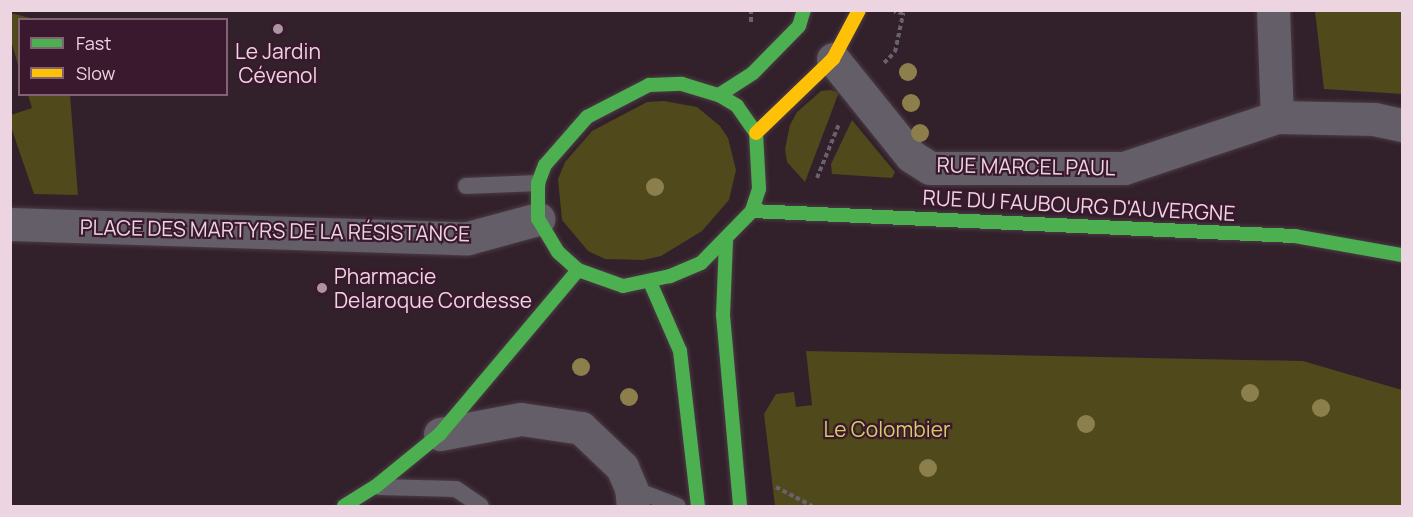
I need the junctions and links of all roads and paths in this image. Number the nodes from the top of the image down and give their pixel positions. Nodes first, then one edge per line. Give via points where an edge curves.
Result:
1 (804, 10) edge
2 (859, 10) edge
3 (1273, 10) edge
4 (833, 59) junction
5 (719, 94) junction
6 (1277, 117) junction
7 (1402, 124) edge
8 (756, 133) junction
9 (538, 183) junction
10 (466, 186) dead end
11 (752, 211) junction
12 (538, 219) junction
13 (10, 224) edge
14 (726, 241) junction
15 (1402, 255) edge
16 (578, 270) junction
17 (650, 282) junction
18 (440, 434) junction
19 (773, 486) dead end
20 (375, 487) junction
21 (632, 497) edge
22 (344, 507) edge
23 (481, 507) edge
24 (678, 507) edge
25 (698, 507) edge
26 (740, 507) edge
27 (812, 507) edge

1 - 5 main road via 799,26 753,73
2 - 4 main road
3 - 6 street
4 - 6 street, RUE MARCEL PAUL via 910,156 930,168 1124,168
4 - 8 main road
5 - 8 main road via 737,106
5 - 9 main road via 682,84 649,85 623,96 587,117 545,165
6 - 7 street, RUE MARCEL PAUL via 1374,119
8 - 11 main road via 759,189
9 - 10 lane
9 - 12 main road
11 - 14 main road
11 - 15 main road, RUE DU FAUBOURG D'AUVERGNE via 1295,236
12 - 13 street, PLACE DES MARTYRS DE LA RÉSISTANCE via 468,238
12 - 16 main road via 558,252
14 - 17 main road via 701,263
14 - 26 main road via 723,315
16 - 17 main road via 623,286
16 - 18 main road
17 - 25 main road via 680,351
18 - 20 main road
18 - 21 street via 521,419 581,428 622,467
19 - 27 path
20 - 22 main road
20 - 23 lane via 456,489
21 - 24 lane

